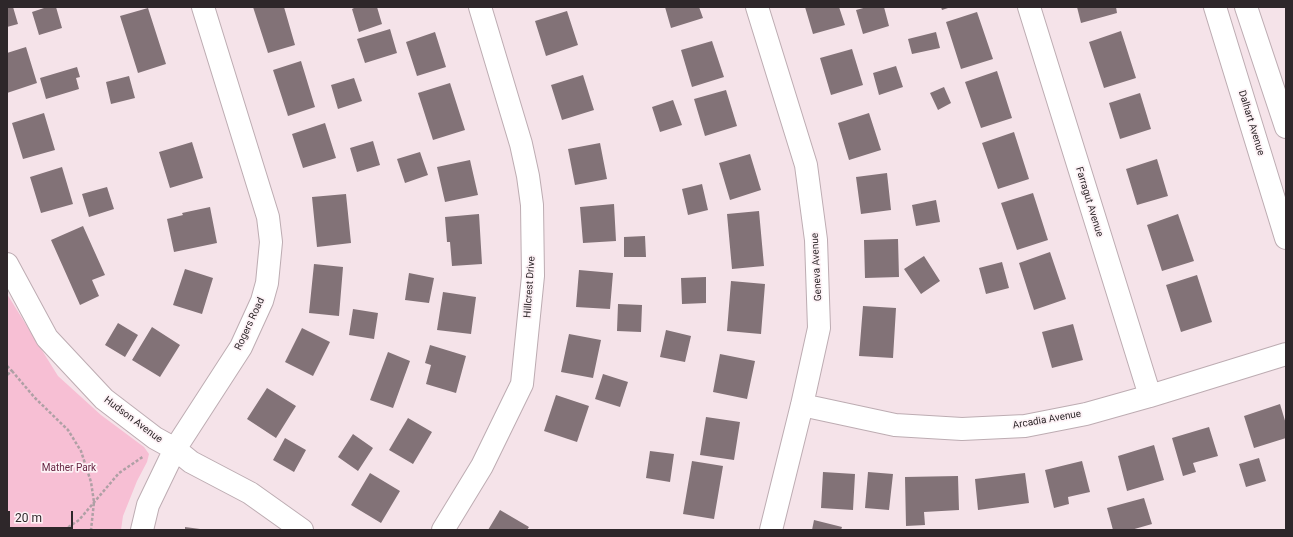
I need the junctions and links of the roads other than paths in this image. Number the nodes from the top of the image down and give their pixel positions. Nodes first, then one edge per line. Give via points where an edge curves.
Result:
1 (202, 7) edge
2 (480, 7) edge
3 (756, 7) edge
4 (1029, 7) edge
5 (1215, 7) edge
6 (1246, 7) edge
7 (1286, 127) edge
8 (1286, 238) edge
9 (7, 264) edge
10 (1286, 354) edge
11 (1150, 396) junction
12 (802, 405) junction
13 (175, 449) junction
14 (142, 530) edge
15 (302, 530) edge
16 (443, 530) edge
17 (771, 530) edge

1 - 13 street, Rogers Road via 268,218 271,248 262,301 240,347
2 - 16 street, Hillcrest Drive via 521,144 528,176 532,205 534,276 522,384 482,466
3 - 12 street, Geneva Avenue via 806,165 816,240 819,328
4 - 11 street, Farragut Avenue
5 - 8 street, Dalhart Avenue
6 - 7 street
9 - 13 street, Hudson Avenue via 47,338 104,399 155,438
10 - 11 street, Arcadia Avenue
11 - 12 street, Arcadia Avenue via 1086,414 1025,426 962,429 895,424
12 - 17 street, Geneva Avenue
13 - 14 street, Rogers Road via 148,505
13 - 15 street, Hudson Avenue via 191,462 250,493

